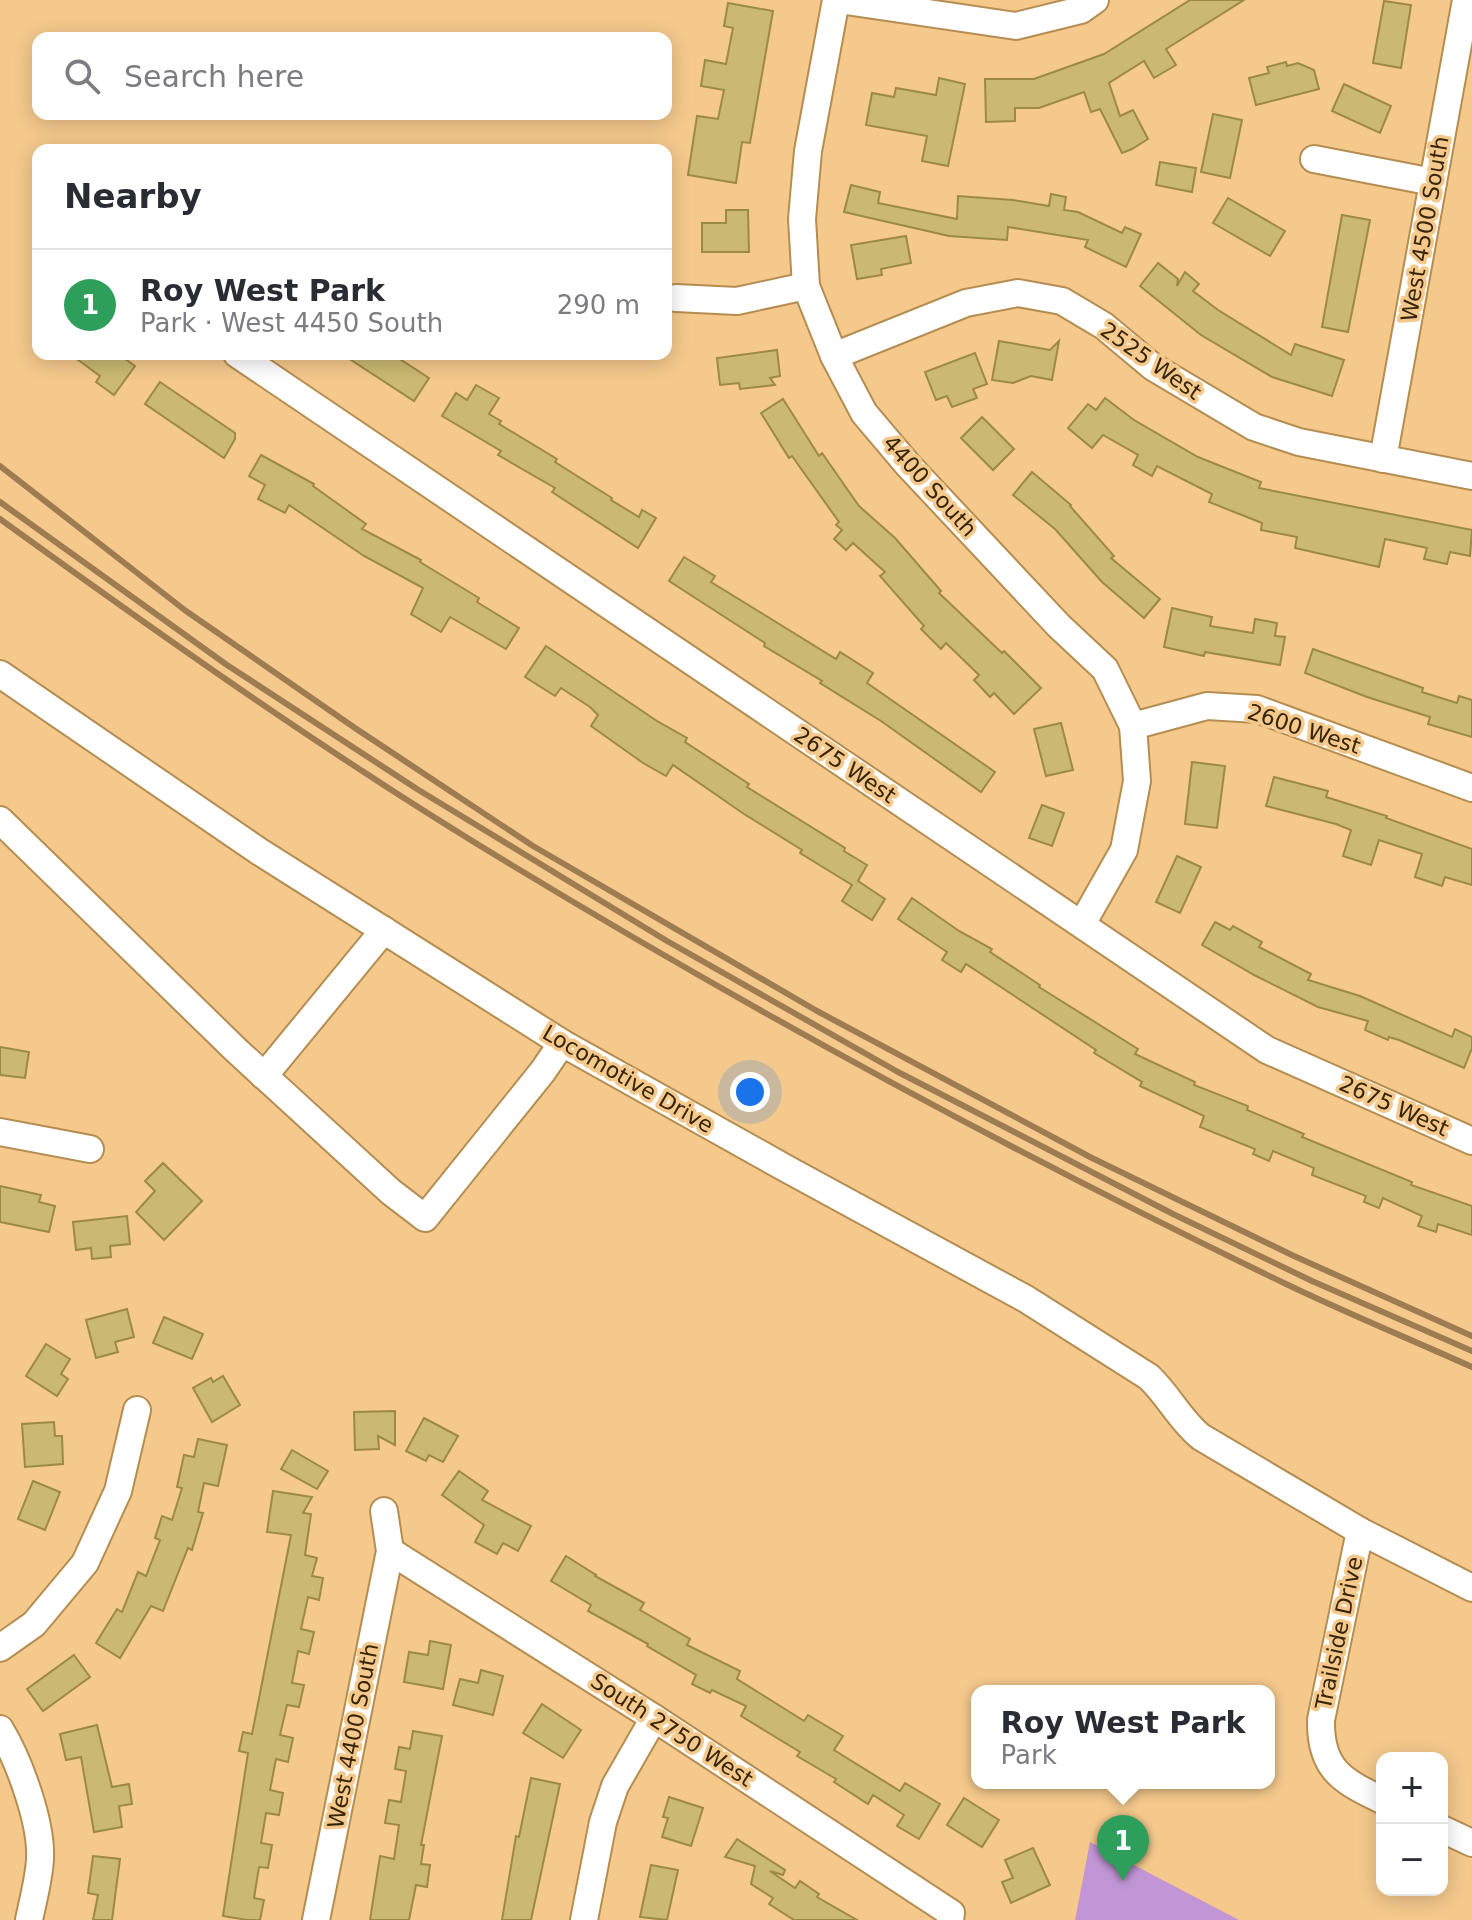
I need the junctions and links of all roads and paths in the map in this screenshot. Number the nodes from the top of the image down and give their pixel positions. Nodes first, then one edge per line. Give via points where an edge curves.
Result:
1 (837, 0) edge
2 (1095, 0) edge
3 (1466, 0) edge
4 (1314, 159) dead end
5 (1433, 182) junction
6 (806, 286) junction
7 (676, 298) dead end
8 (834, 356) junction
9 (246, 360) edge
10 (1383, 459) junction
11 (1472, 476) edge
12 (0, 674) edge
13 (1133, 726) junction
14 (1472, 788) edge
15 (0, 820) edge
16 (1082, 924) junction
17 (384, 930) junction
18 (562, 1043) junction
19 (264, 1076) junction
20 (0, 1132) edge
21 (1472, 1141) edge
22 (90, 1149) dead end
23 (137, 1410) dead end
24 (384, 1511) dead end
25 (1360, 1531) junction
26 (390, 1551) junction
27 (1472, 1588) edge
28 (0, 1648) edge
29 (654, 1718) junction
30 (0, 1729) edge
31 (1376, 1797) edge
32 (1448, 1832) edge
33 (1472, 1843) edge
34 (950, 1916) edge
35 (29, 1920) edge
36 (316, 1920) edge
37 (584, 1920) edge

1 - 2 street via 1016,26 1081,10
1 - 6 street, 4400 South via 808,151 802,219
3 - 5 street, West 4500 South
4 - 5 street
5 - 10 street, West 4500 South
6 - 7 street via 737,301
6 - 8 street, 4400 South
8 - 10 street, 2525 West via 966,303 1018,293 1062,301 1104,326 1153,367 1254,427
8 - 13 street, 4400 South via 864,413 908,465 1105,669
9 - 16 street, 2675 West
10 - 11 street, 2525 West
12 - 17 street, Locomotive Drive
13 - 14 street, 2600 West via 1207,706 1257,709
13 - 16 street, 4400 South via 1137,781 1124,850
15 - 19 street
16 - 21 street, 2675 West via 1267,1050
17 - 18 street, Locomotive Drive
17 - 19 street
18 - 19 street via 425,1218
18 - 25 street, Locomotive Drive via 1026,1299 1149,1377 1201,1437
20 - 22 street
23 - 28 street via 118,1491 85,1563 34,1624
24 - 26 street, West 4400 South
25 - 27 street, Locomotive Drive
25 - 31 street, Trailside Drive via 1320,1737 1334,1771
26 - 29 street, South 2750 West
26 - 36 street, West 4400 South
29 - 34 street, South 2750 West
29 - 37 street via 615,1786
30 - 35 street via 31,1801 40,1857
32 - 33 street

